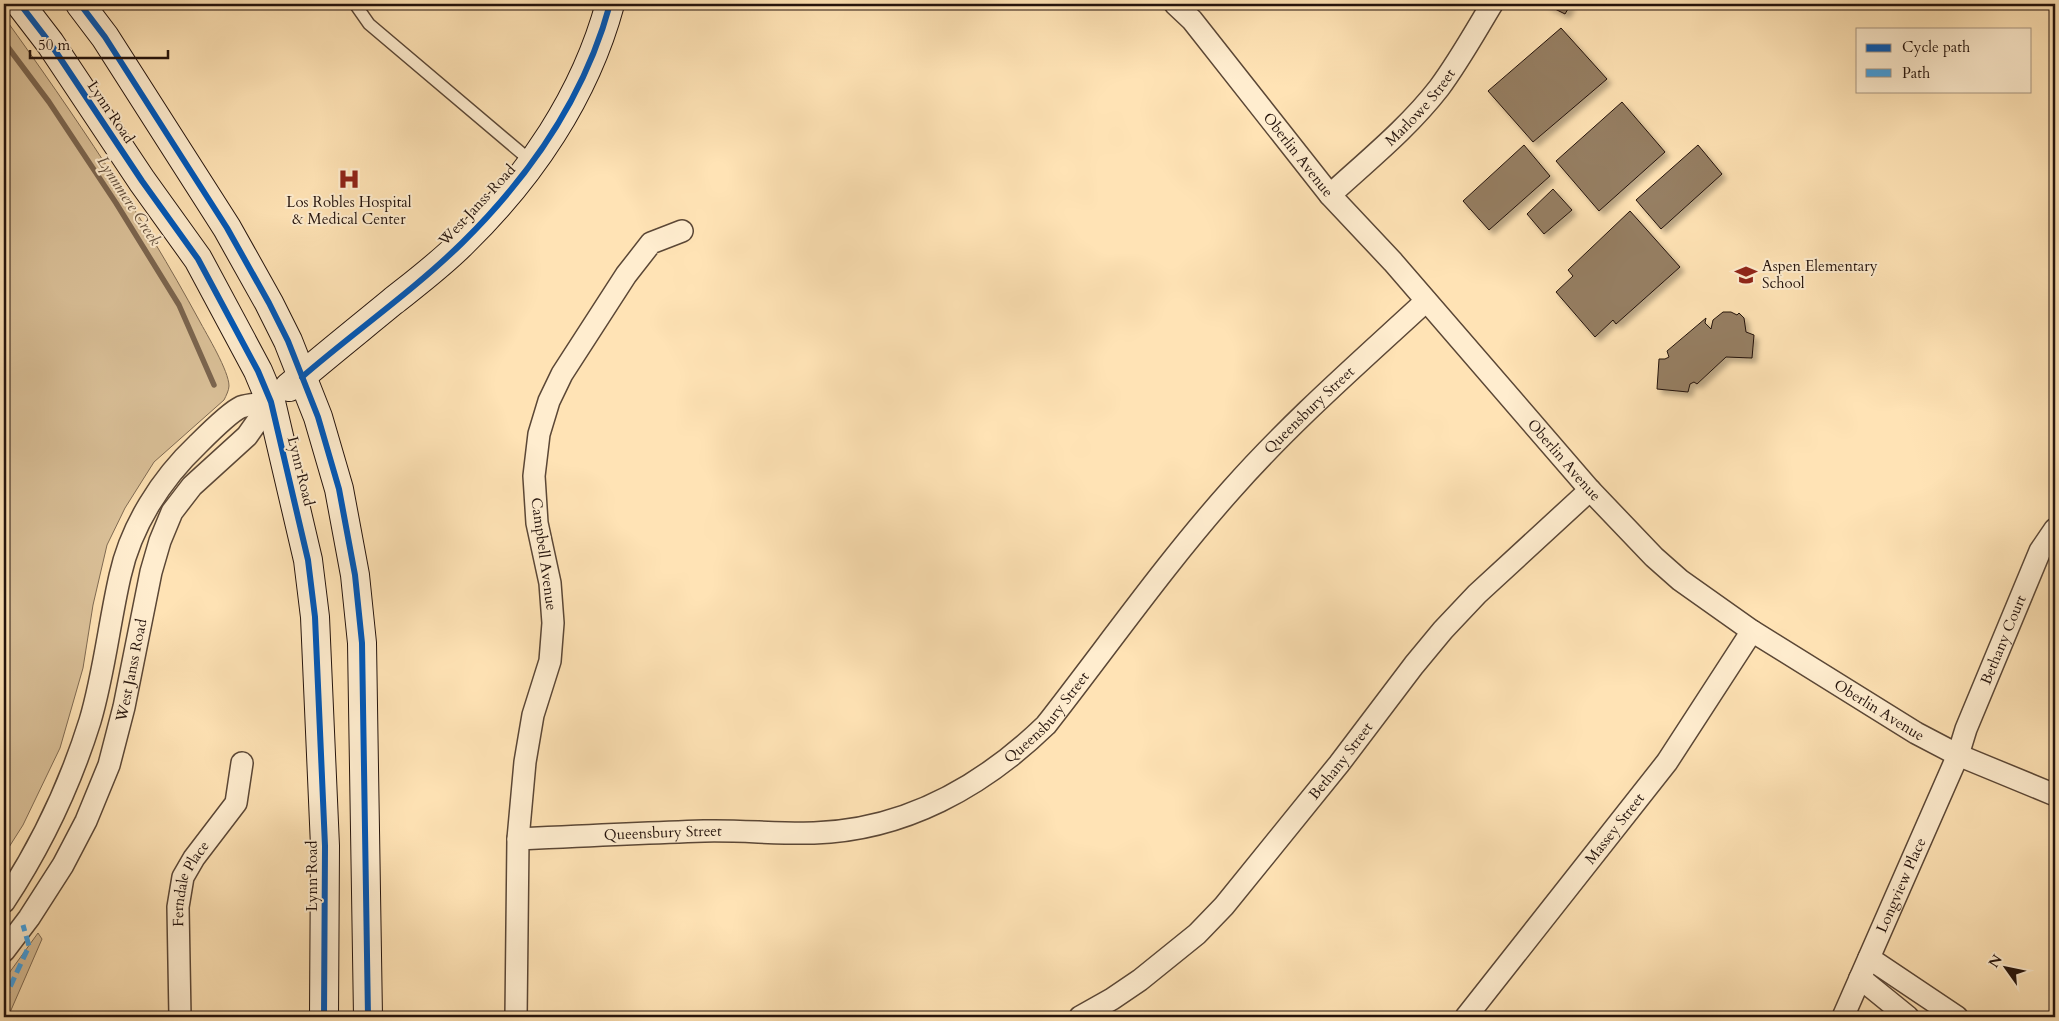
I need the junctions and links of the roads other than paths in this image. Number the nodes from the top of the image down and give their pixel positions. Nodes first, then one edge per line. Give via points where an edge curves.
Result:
1 (20, 4) edge
2 (80, 4) edge
3 (355, 4) edge
4 (610, 4) edge
5 (1174, 4) edge
6 (1492, 4) edge
7 (533, 162) junction
8 (1330, 195) junction
9 (682, 231) dead end
10 (1426, 301) junction
11 (302, 377) junction
12 (271, 402) junction
13 (1590, 490) junction
14 (2055, 529) edge
15 (1752, 630) junction
16 (1958, 754) junction
17 (242, 763) dead end
18 (2055, 795) edge
19 (518, 839) junction
20 (4, 902) edge
21 (4, 951) edge
22 (1869, 958) junction
23 (1860, 978) junction
24 (180, 1017) edge
25 (324, 1017) edge
26 (368, 1017) edge
27 (516, 1017) edge
28 (1080, 1017) edge
29 (1466, 1017) edge
30 (1843, 1017) edge
31 (1908, 1017) edge
32 (1957, 1017) edge

1 - 12 main road, Lynn Road via 198,259 258,371
2 - 11 main road, Lynn Road via 227,228 273,310
3 - 7 lane via 369,24
4 - 7 main road, West Janss Road via 596,48 572,99
5 - 8 street, Oberlin Avenue via 1192,20
6 - 8 street, Marlowe Street via 1438,89 1398,134
7 - 11 main road, West Janss Road via 510,192 461,244
8 - 10 street, Oberlin Avenue
9 - 19 street, Campbell Avenue via 651,243 626,276 562,374 539,434 534,476 537,523 550,583 553,624 550,661 533,715 525,762
10 - 13 street, Oberlin Avenue
10 - 19 street, Queensbury Street via 1287,430 1231,489 1046,726 965,789 886,823 855,829 814,833 705,831
11 - 12 main road, West Janss Road
11 - 26 main road, Lynn Road via 318,417 339,489 355,574 362,643
12 - 20 street, West Janss Road via 241,407 210,432 175,467 147,507 120,574 91,719 77,761 42,840
12 - 21 street, West Janss Road via 247,436 192,486 172,512 151,572 109,766 63,865
12 - 25 main road, Lynn Road via 308,560 315,618 325,846
13 - 15 street, Oberlin Avenue via 1680,580
13 - 28 street, Bethany Street via 1477,594 1443,630 1339,764 1198,934 1148,974
14 - 16 street, Bethany Court via 2040,551
15 - 16 street, Oberlin Avenue via 1916,733
15 - 29 street, Massey Street via 1666,762
16 - 18 street, Oberlin Avenue
16 - 22 street, Longview Place
17 - 24 street, Ferndale Place via 236,803 194,858 184,877 178,907
19 - 27 street, Campbell Avenue
22 - 23 street, Longview Place
22 - 32 street
23 - 30 street, Longview Place
23 - 31 street

